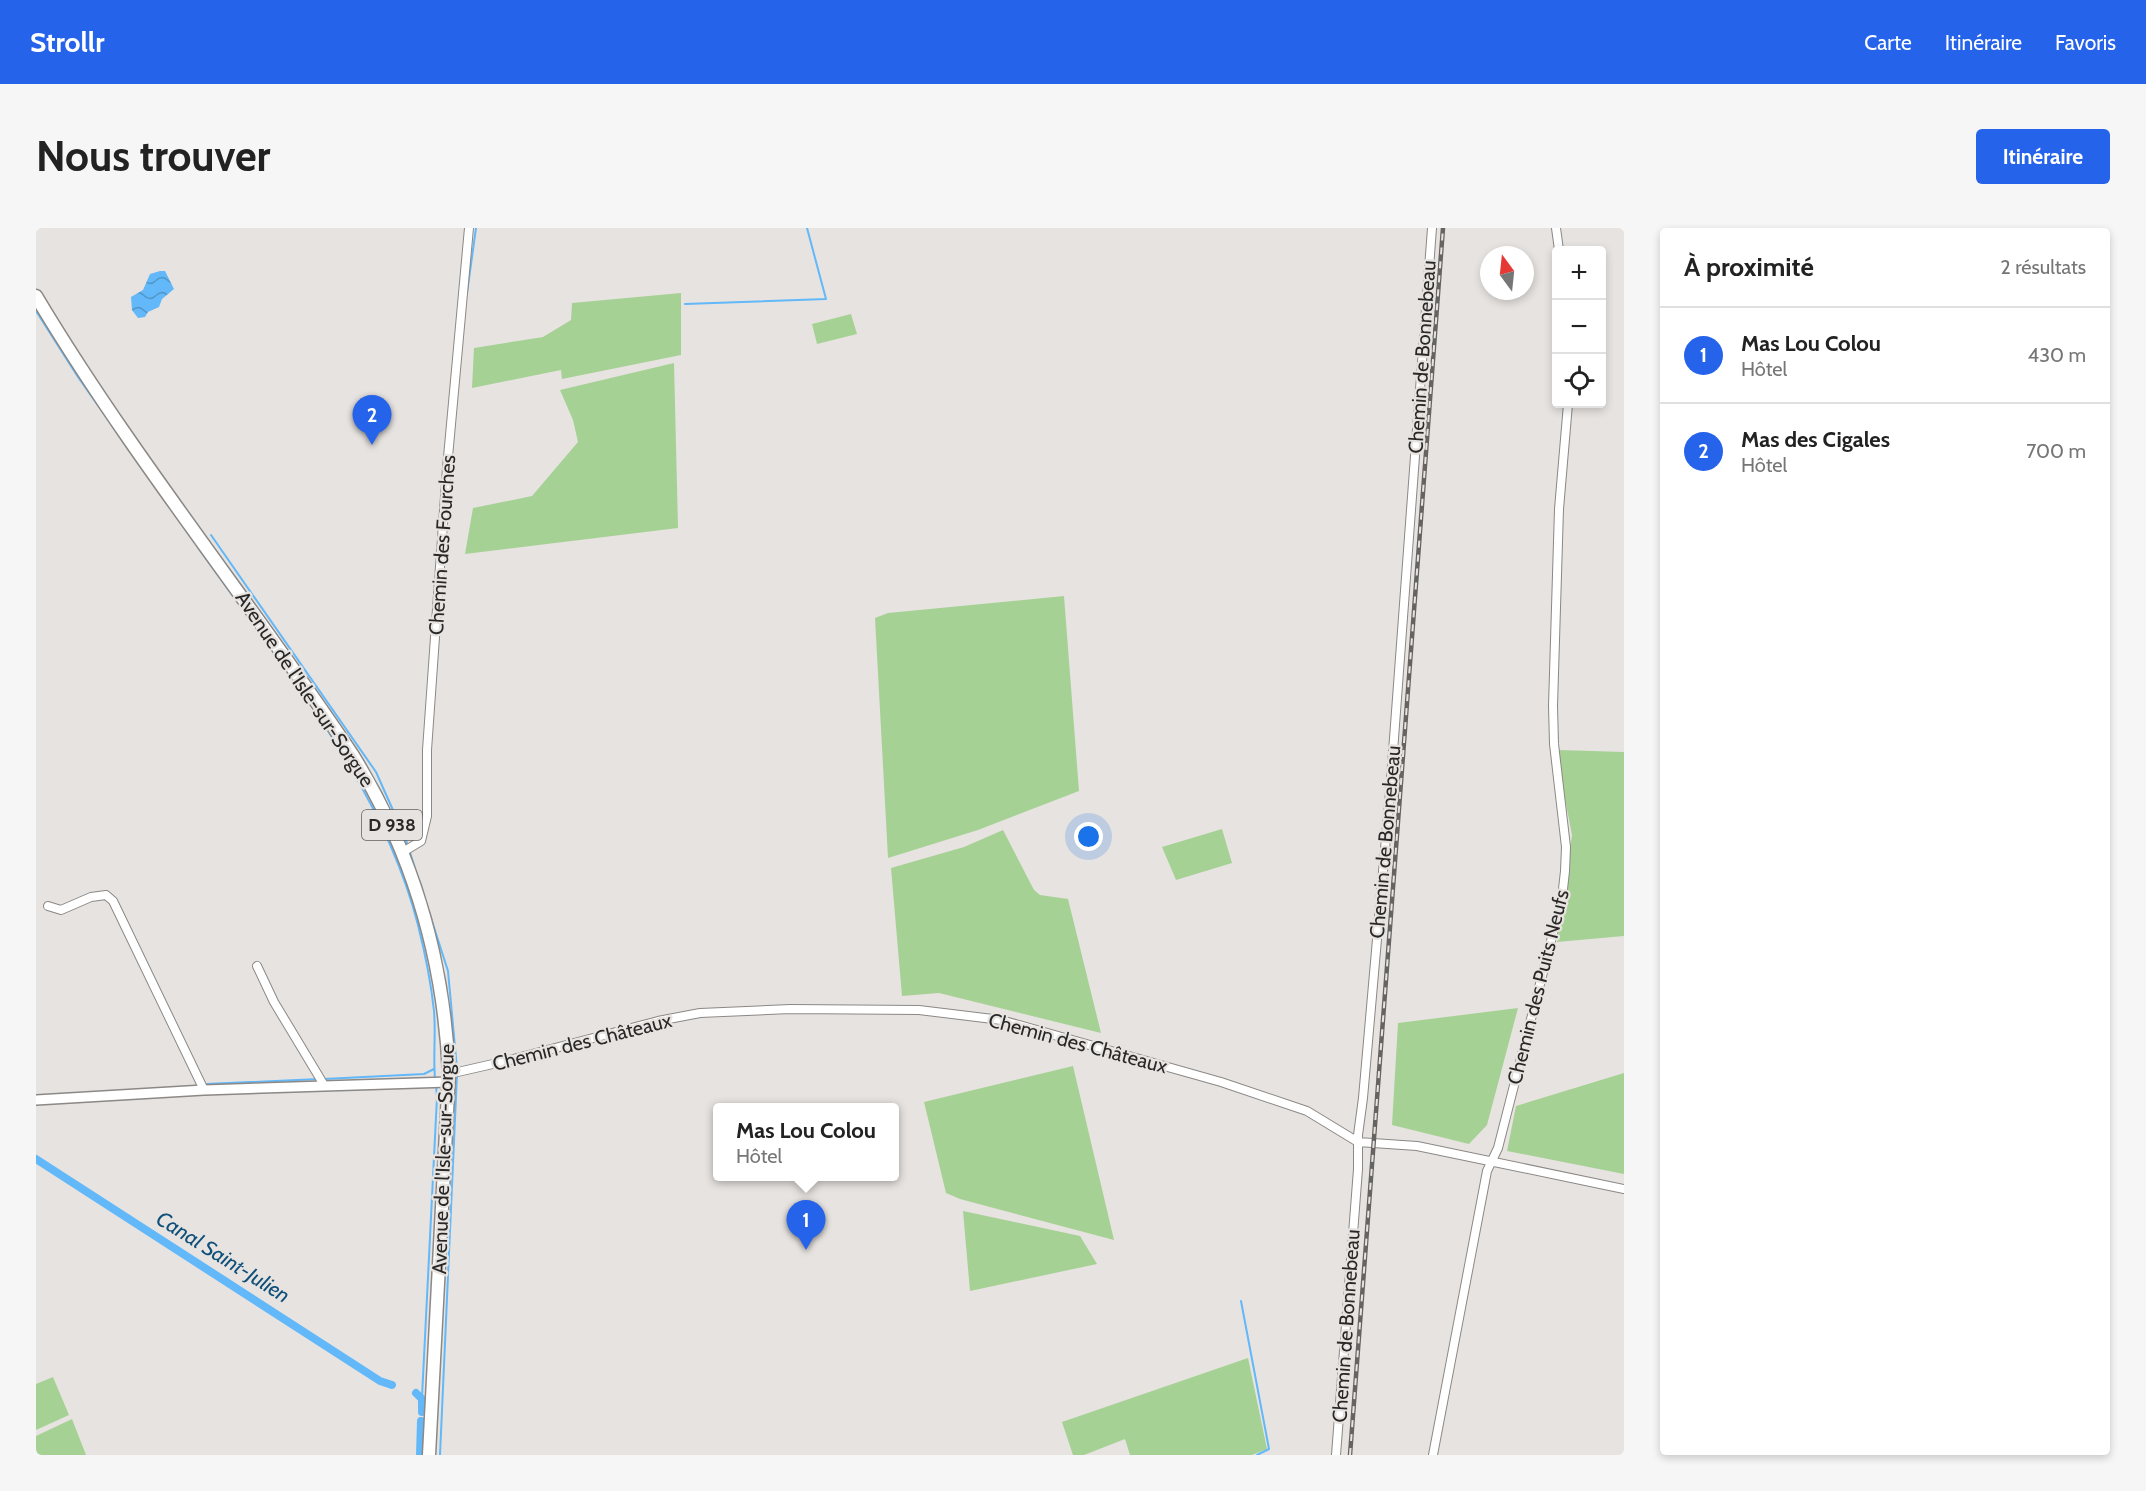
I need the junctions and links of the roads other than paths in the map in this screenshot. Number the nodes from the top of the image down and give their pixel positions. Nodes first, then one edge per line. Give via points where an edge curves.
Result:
1 (469, 228) edge
2 (1432, 228) edge
3 (1556, 228) edge
4 (1558, 246) edge
5 (36, 296) edge
6 (1568, 408) edge
7 (403, 852) junction
8 (48, 906) dead end
9 (257, 966) dead end
10 (449, 1078) junction
11 (324, 1085) junction
12 (204, 1090) junction
13 (36, 1100) edge
14 (1358, 1142) junction
15 (1491, 1161) junction
16 (1624, 1189) edge
17 (429, 1455) edge
18 (1336, 1455) edge
19 (1433, 1455) edge

1 - 7 street, Chemin des Fourches via 427,750 427,816 421,840
2 - 14 street, Chemin de Bonnebeau via 1389,804
3 - 4 street
5 - 7 main road, Avenue de l'Isle-sur-Sorgue / D 938 via 119,425 352,754
6 - 15 street, Chemin des Puits Neufs via 1558,509 1553,706 1565,871 1562,898 1508,1111
7 - 10 main road, Avenue de l'Isle-sur-Sorgue / D 938 via 432,942 445,1016
8 - 12 street via 61,910 99,895 114,901
9 - 11 street
10 - 11 street, Chemin des Châteaux
10 - 14 street, Chemin des Châteaux via 700,1013 919,1010 1002,1020 1221,1082 1307,1111
10 - 17 main road, Avenue de l'Isle-sur-Sorgue / D 938
11 - 12 street, Chemin des Châteaux
12 - 13 street, Chemin des Châteaux
14 - 15 street, Chemin des Châteaux via 1417,1146
14 - 18 street, Chemin de Bonnebeau
15 - 16 street, Chemin des Châteaux
15 - 19 street, Chemin des Puits Neufs

